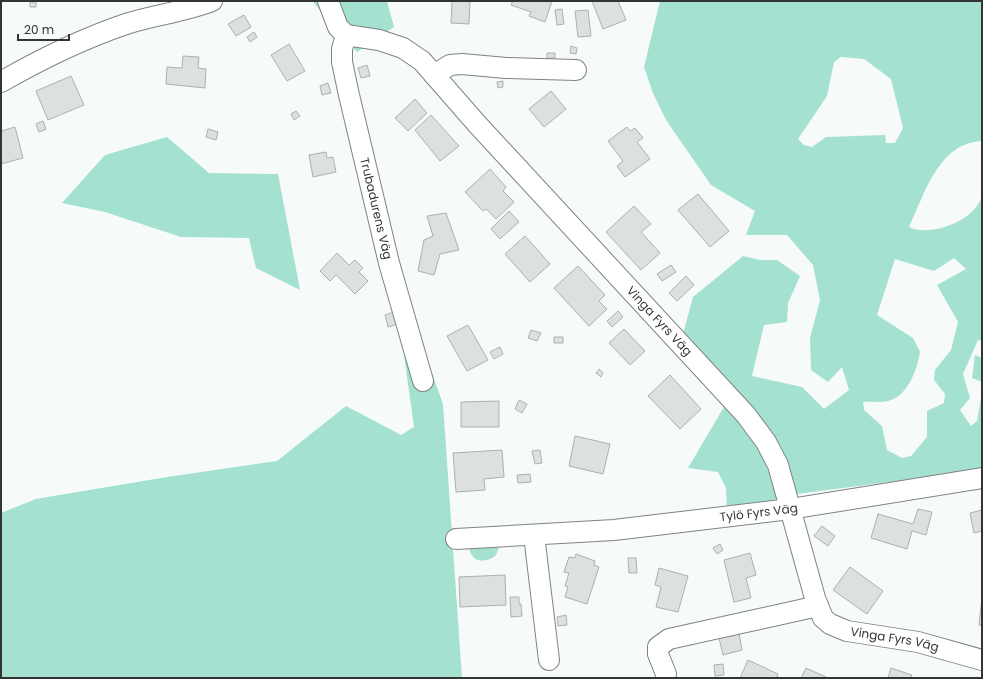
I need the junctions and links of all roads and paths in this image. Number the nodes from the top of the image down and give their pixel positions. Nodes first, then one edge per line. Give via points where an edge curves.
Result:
1 (212, 1) edge
2 (328, 1) edge
3 (346, 34) junction
4 (576, 70) dead end
5 (434, 75) junction
6 (1, 82) edge
7 (423, 381) dead end
8 (982, 478) edge
9 (790, 509) junction
10 (534, 535) junction
11 (456, 539) dead end
12 (818, 606) junction
13 (549, 660) dead end
14 (982, 660) edge
15 (666, 674) dead end

1 - 6 street via 92,36
2 - 3 street via 338,27
3 - 5 street, Vinga Fyrs Väg via 379,40 402,48 422,61
3 - 7 street, Trubadurens Väg via 342,56 346,82 389,263
4 - 5 street via 462,64 450,65
5 - 9 street, Vinga Fyrs Väg via 746,415 766,442 778,465
8 - 9 street, Tylö Fyrs Väg
9 - 10 street, Tylö Fyrs Väg via 614,530
9 - 12 street, Vinga Fyrs Väg
10 - 11 street, Tylö Fyrs Väg
10 - 13 street
12 - 14 street, Vinga Fyrs Väg via 823,618 847,631 918,642
12 - 15 street via 669,639 658,647

